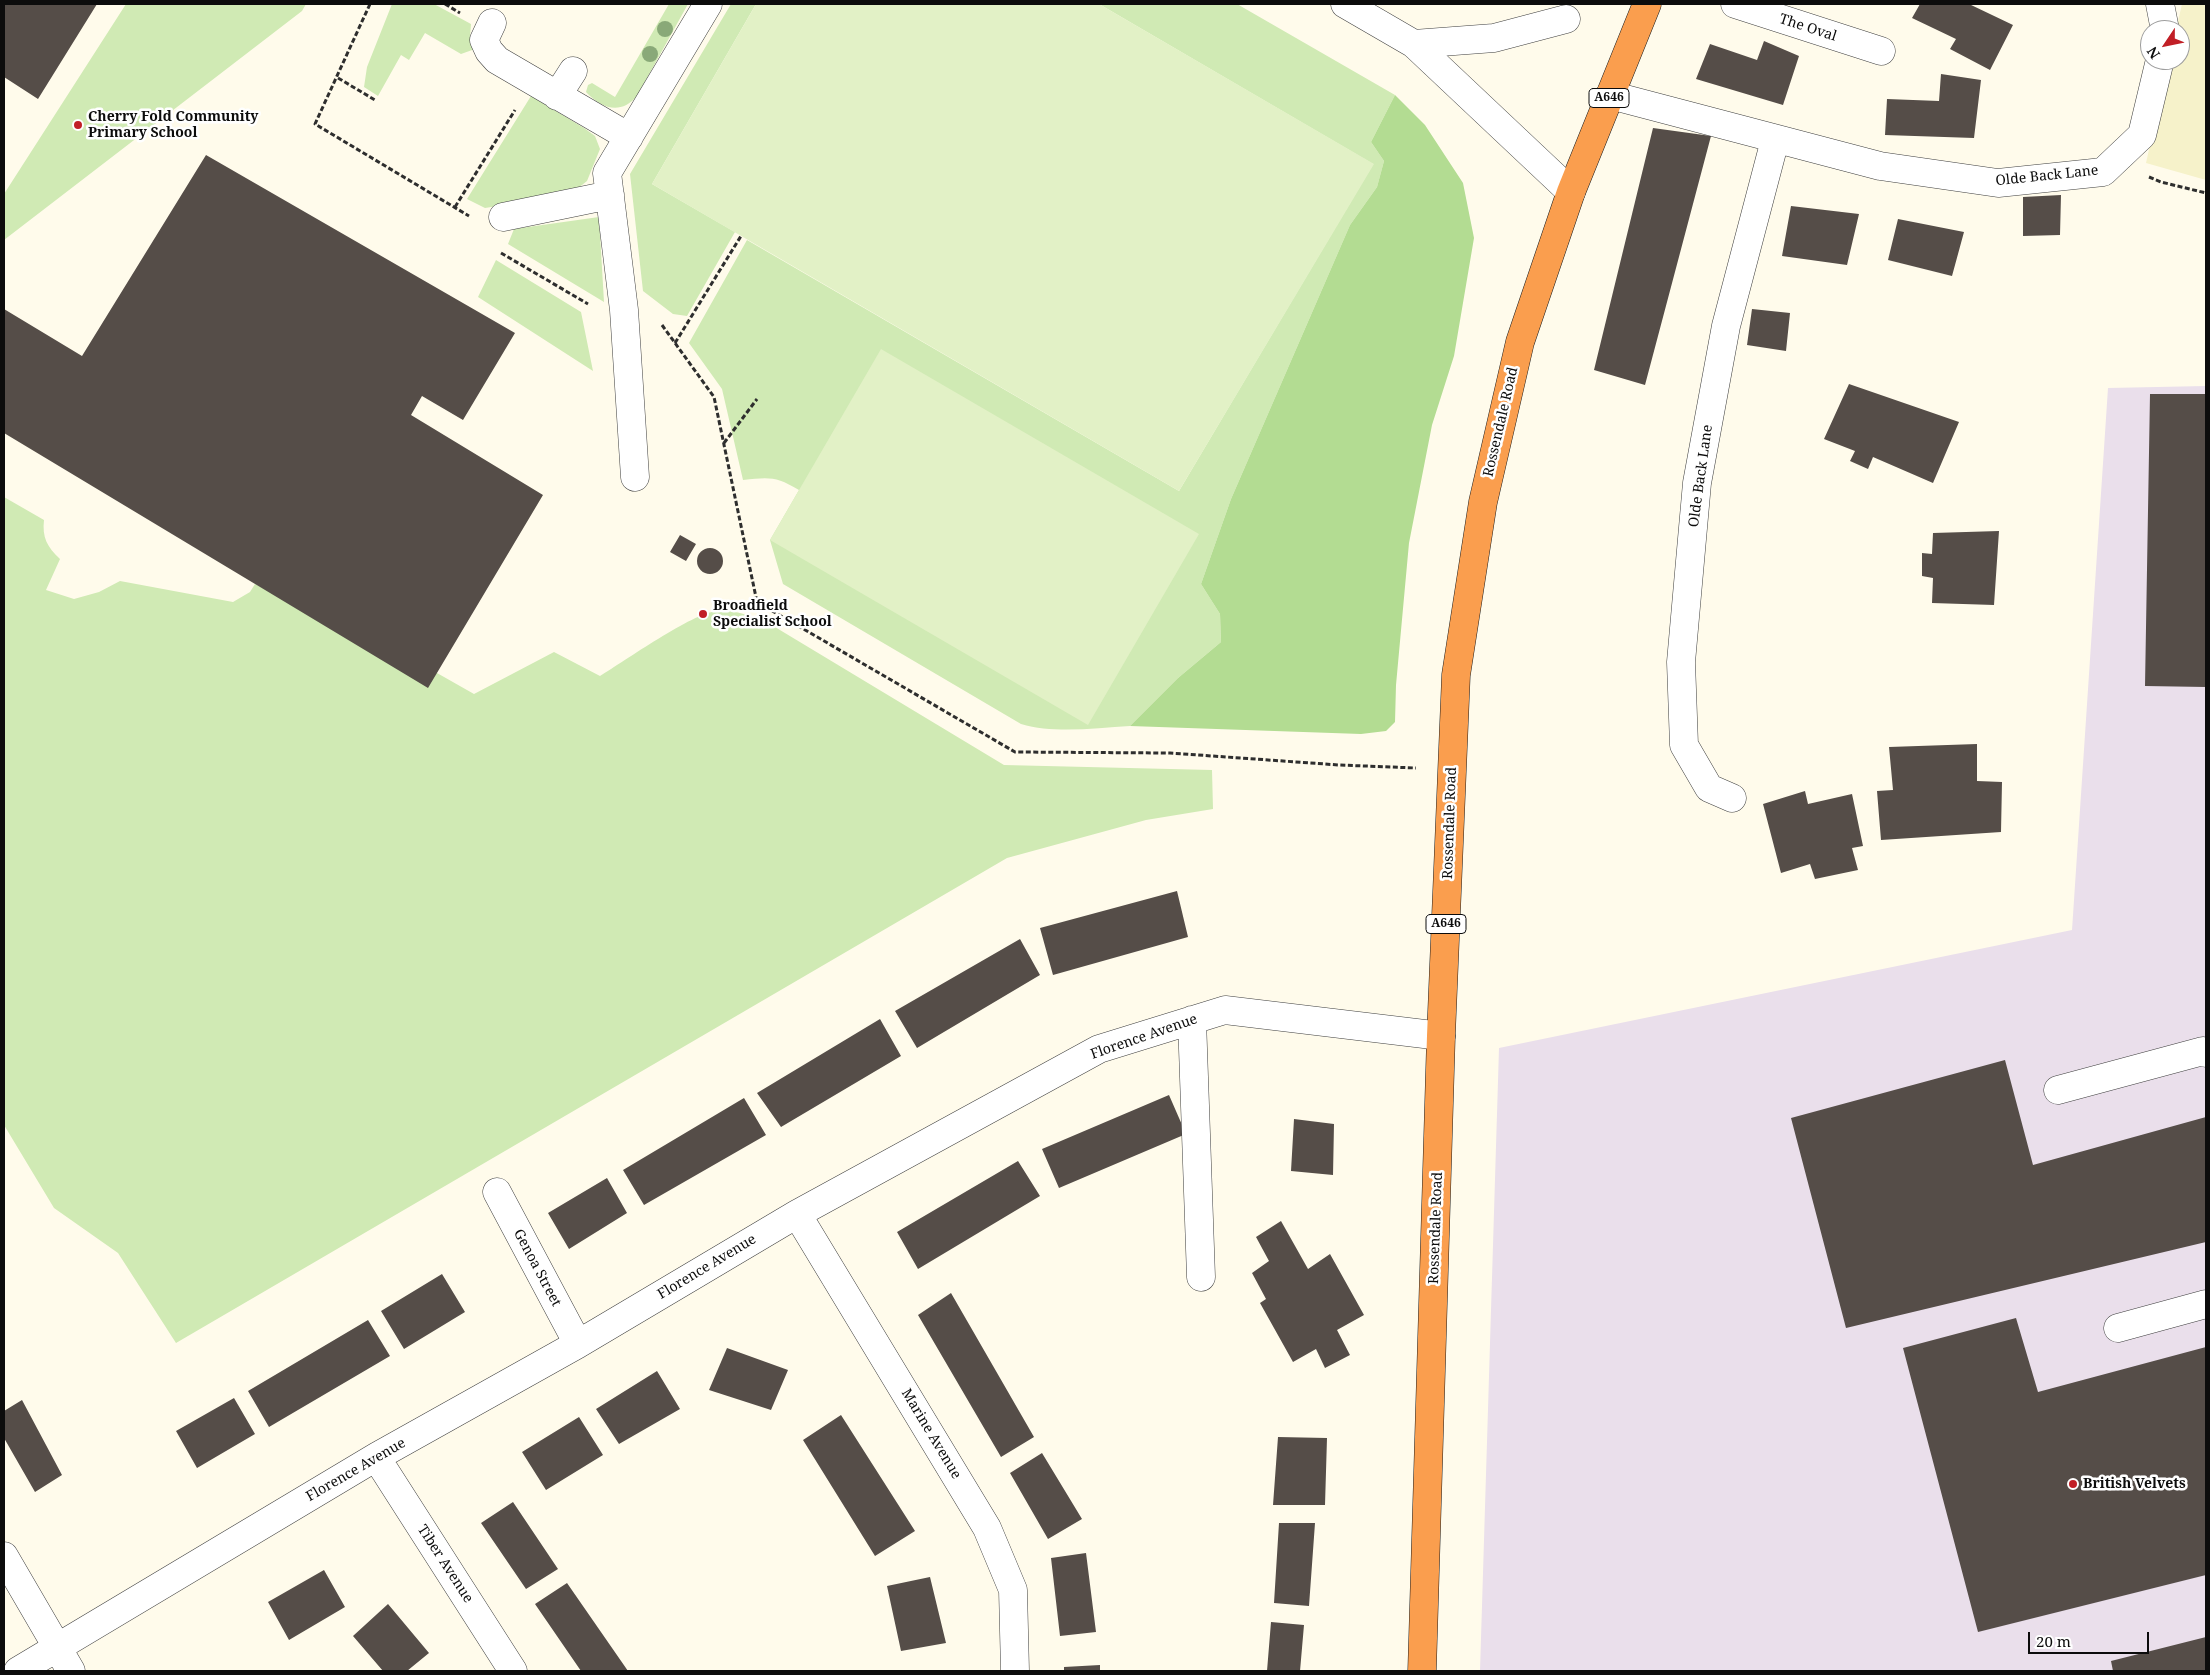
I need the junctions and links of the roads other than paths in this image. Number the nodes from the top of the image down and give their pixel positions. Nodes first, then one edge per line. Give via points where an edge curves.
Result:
1 (708, 4) edge
2 (1345, 4) edge
3 (1647, 4) edge
4 (1735, 4) edge
5 (2160, 4) edge
6 (1566, 19) dead end
7 (2163, 20) edge
8 (492, 23) dead end
9 (1414, 44) junction
10 (1880, 52) dead end
11 (2158, 70) edge
12 (573, 71) dead end
13 (1610, 95) junction
14 (557, 96) junction
15 (629, 137) junction
16 (1775, 140) junction
17 (1571, 192) junction
18 (610, 195) junction
19 (504, 217) dead end
20 (635, 477) dead end
21 (1732, 798) dead end
22 (1192, 1020) junction
23 (1441, 1036) junction
24 (2206, 1053) edge
25 (2058, 1090) dead end
26 (497, 1192) dead end
27 (797, 1214) junction
28 (1201, 1277) dead end
29 (2206, 1304) edge
30 (2118, 1328) dead end
31 (578, 1344) junction
32 (376, 1457) junction
33 (4, 1556) edge
34 (58, 1648) junction
35 (18, 1671) edge
36 (71, 1671) edge
37 (513, 1671) edge
38 (1015, 1671) edge
39 (1422, 1671) edge

1 - 15 street
2 - 9 street
3 - 13 highway, Rossendale Road / A646
4 - 10 street, The Oval
5 - 7 street
6 - 9 street via 1494,38
8 - 14 street via 484,40 497,60
9 - 17 street
11 - 16 street, Olde Back Lane via 2142,135 2103,172 1998,183 1880,166
12 - 14 street
13 - 16 street, Olde Back Lane
13 - 17 highway, Rossendale Road / A646
14 - 15 street
15 - 18 street via 607,173
16 - 21 street, Olde Back Lane via 1726,326 1697,483 1681,662 1684,745 1709,788
17 - 23 highway, Rossendale Road / A646 via 1520,342 1483,502 1456,675
18 - 19 street
18 - 20 street via 624,310
22 - 23 street, Florence Avenue via 1224,1010
22 - 27 street, Florence Avenue via 1099,1049
22 - 28 street
23 - 39 highway, Rossendale Road / A646
24 - 25 street via 2202,1051
26 - 31 street, Genoa Street
27 - 31 street, Florence Avenue
27 - 38 street, Marine Avenue via 987,1528 1013,1590
29 - 30 street
31 - 32 street, Florence Avenue
32 - 34 street, Florence Avenue
32 - 37 street, Tiber Avenue
33 - 34 street
34 - 35 street, Florence Avenue
34 - 36 street

